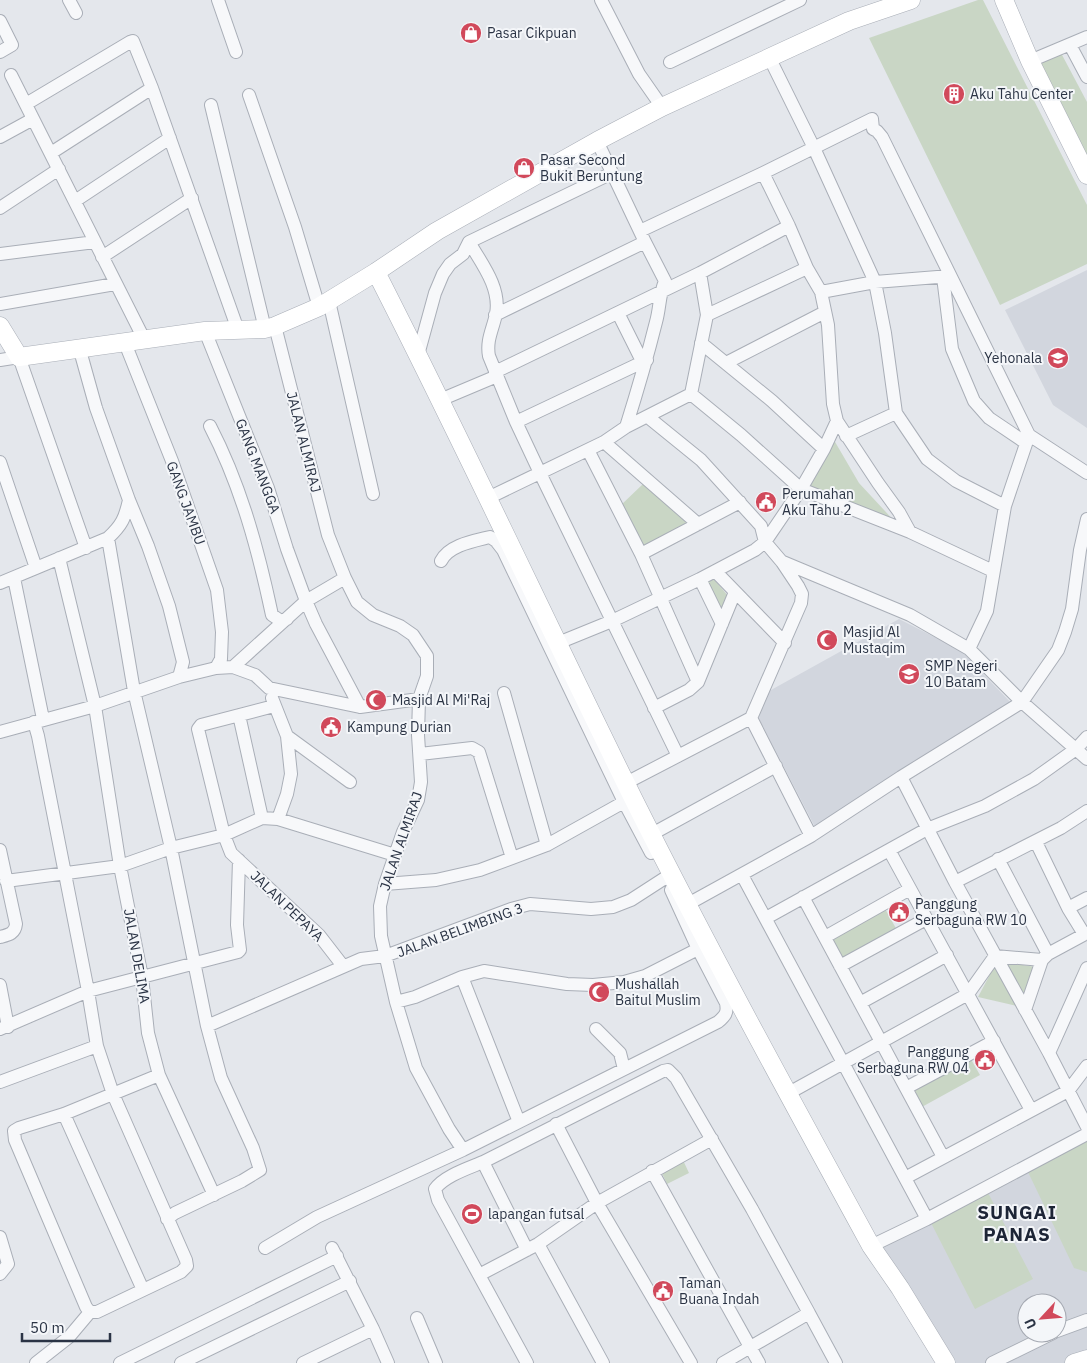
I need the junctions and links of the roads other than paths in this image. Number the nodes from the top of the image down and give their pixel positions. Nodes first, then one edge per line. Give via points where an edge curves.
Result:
1 (69, 0) edge
2 (218, 0) edge
3 (601, 0) edge
4 (800, 0) edge
5 (911, 0) edge
6 (1004, 0) edge
7 (76, 13) dead end
8 (0, 21) edge
9 (1087, 37) edge
10 (1070, 45) junction
11 (0, 52) edge
12 (236, 52) dead end
13 (770, 57) junction
14 (1030, 61) junction
15 (670, 62) dead end
16 (11, 75) dead end
17 (1087, 77) edge
18 (152, 88) junction
19 (249, 95) dead end
20 (26, 104) junction
21 (211, 105) dead end
22 (662, 107) junction
23 (33, 118) junction
24 (0, 137) edge
25 (170, 138) junction
26 (597, 141) junction
27 (814, 148) junction
28 (51, 153) junction
29 (59, 169) junction
30 (612, 173) junction
31 (763, 174) junction
32 (1087, 175) edge
33 (192, 198) junction
34 (75, 201) junction
35 (0, 208) edge
36 (789, 226) junction
37 (642, 237) junction
38 (95, 242) junction
39 (469, 242) junction
40 (0, 254) edge
41 (102, 257) junction
42 (807, 268) junction
43 (376, 272) junction
44 (700, 273) junction
45 (947, 277) junction
46 (875, 282) junction
47 (116, 284) junction
48 (660, 292) junction
49 (821, 292) junction
50 (0, 304) edge
51 (324, 304) junction
52 (825, 312) junction
53 (618, 313) junction
54 (496, 315) junction
55 (707, 315) junction
56 (0, 326) edge
57 (270, 328) junction
58 (238, 330) junction
59 (205, 332) junction
60 (144, 339) junction
61 (125, 343) junction
62 (701, 343) junction
63 (79, 347) junction
64 (418, 355) junction
65 (19, 357) junction
66 (0, 360) edge
67 (645, 362) junction
68 (726, 363) junction
69 (496, 374) junction
70 (691, 394) junction
71 (440, 400) junction
72 (896, 413) junction
73 (648, 417) junction
74 (837, 421) junction
75 (516, 422) junction
76 (210, 426) dead end
77 (626, 427) junction
78 (846, 436) junction
79 (1027, 439) junction
80 (604, 442) junction
81 (824, 449) junction
82 (588, 450) junction
83 (0, 462) edge
84 (540, 473) junction
85 (1087, 473) edge
86 (801, 489) junction
87 (374, 494) dead end
88 (488, 498) junction
89 (129, 500) junction
90 (740, 502) junction
91 (1005, 506) junction
92 (1087, 519) edge
93 (698, 524) junction
94 (910, 532) junction
95 (108, 538) junction
96 (765, 542) junction
97 (86, 548) junction
98 (1083, 550) edge
99 (641, 554) junction
100 (59, 558) junction
101 (441, 561) dead end
102 (782, 562) junction
103 (36, 568) junction
104 (716, 571) junction
105 (992, 571) junction
106 (14, 578) junction
107 (345, 578) junction
108 (700, 579) junction
109 (0, 583) edge
110 (735, 592) junction
111 (661, 597) junction
112 (306, 601) junction
113 (288, 618) junction
114 (612, 620) junction
115 (722, 624) junction
116 (558, 643) junction
117 (785, 643) junction
118 (969, 649) junction
119 (233, 667) junction
120 (216, 668) junction
121 (179, 678) junction
122 (698, 682) junction
123 (269, 688) junction
124 (134, 691) junction
125 (504, 693) dead end
126 (419, 699) junction
127 (1022, 702) junction
128 (94, 706) junction
129 (274, 706) junction
130 (360, 707) junction
131 (654, 708) junction
132 (239, 715) junction
133 (751, 718) junction
134 (39, 720) junction
135 (0, 729) edge
136 (287, 736) junction
137 (1087, 737) edge
138 (1076, 749) junction
139 (420, 754) junction
140 (678, 756) junction
141 (1087, 759) edge
142 (776, 766) junction
143 (901, 777) junction
144 (350, 782) dead end
145 (626, 783) junction
146 (629, 801) junction
147 (1086, 814) edge
148 (262, 818) junction
149 (278, 820) junction
150 (927, 829) junction
151 (652, 834) junction
152 (224, 835) junction
153 (811, 836) junction
154 (1036, 842) junction
155 (547, 845) junction
156 (171, 848) junction
157 (0, 850) edge
158 (889, 850) junction
159 (395, 855) junction
160 (512, 858) junction
161 (998, 859) junction
162 (238, 860) junction
163 (120, 866) junction
164 (65, 872) junction
165 (742, 875) junction
166 (6, 881) junction
167 (671, 881) junction
168 (955, 882) junction
169 (385, 884) junction
170 (910, 889) junction
171 (803, 897) junction
172 (1087, 898) edge
173 (688, 904) junction
174 (1068, 908) junction
175 (766, 918) junction
176 (926, 919) junction
177 (1086, 933) edge
178 (0, 937) edge
179 (825, 938) junction
180 (698, 949) junction
181 (385, 956) junction
182 (947, 956) junction
183 (995, 956) junction
184 (1045, 957) junction
185 (714, 959) junction
186 (194, 963) junction
187 (344, 966) junction
188 (840, 966) junction
189 (1087, 968) edge
190 (142, 976) junction
191 (462, 977) junction
192 (0, 985) edge
193 (88, 990) junction
194 (968, 994) junction
195 (396, 1002) junction
196 (860, 1003) junction
197 (1025, 1010) junction
198 (207, 1026) junction
199 (4, 1028) edge
200 (596, 1029) dead end
201 (994, 1041) junction
202 (880, 1043) junction
203 (97, 1046) junction
204 (1049, 1053) junction
205 (843, 1064) junction
206 (1087, 1066) edge
207 (624, 1069) junction
208 (159, 1075) junction
209 (0, 1082) edge
210 (906, 1088) junction
211 (1068, 1091) junction
212 (113, 1094) junction
213 (787, 1094) junction
214 (1031, 1110) junction
215 (64, 1114) junction
216 (519, 1122) junction
217 (556, 1124) junction
218 (1087, 1127) edge
219 (1087, 1134) edge
220 (712, 1139) junction
221 (463, 1150) junction
222 (943, 1157) junction
223 (483, 1162) junction
224 (652, 1172) junction
225 (904, 1178) junction
226 (214, 1195) junction
227 (597, 1203) junction
228 (168, 1219) junction
229 (927, 1219) junction
230 (0, 1237) edge
231 (871, 1246) junction
232 (532, 1247) junction
233 (265, 1248) dead end
234 (0, 1274) edge
235 (480, 1274) junction
236 (350, 1280) junction
237 (143, 1290) junction
238 (90, 1312) junction
239 (809, 1313) junction
240 (417, 1318) dead end
241 (1087, 1320) edge
242 (1067, 1327) edge
243 (373, 1329) junction
244 (1033, 1343) edge
245 (750, 1347) junction
246 (1087, 1359) edge
247 (36, 1363) edge
248 (120, 1363) edge
249 (181, 1363) edge
250 (304, 1363) edge
251 (388, 1363) edge
252 (436, 1363) edge
253 (526, 1363) edge
254 (603, 1363) edge
255 (691, 1363) edge
256 (723, 1363) edge
257 (759, 1363) edge
258 (836, 1363) edge
259 (946, 1363) edge
260 (992, 1363) edge
261 (1074, 1363) edge

1 - 7 street
2 - 12 street
3 - 22 street via 639,74
4 - 15 street
5 - 13 street via 849,21
6 - 14 street
8 - 11 street via 12,45
9 - 10 street
10 - 14 street
10 - 17 street
13 - 22 street
13 - 27 street
14 - 32 street
16 - 20 street
18 - 20 street via 133,41
18 - 25 street
18 - 28 street
19 - 51 street
20 - 23 street
21 - 57 street, JALAN ALMIRAJ
22 - 26 street
23 - 24 street
23 - 28 street
25 - 33 street
25 - 34 street
26 - 30 street
26 - 43 street via 437,231
27 - 31 street
27 - 45 street via 872,119 873,128 882,137
27 - 46 street
28 - 29 street
29 - 34 street
29 - 35 street
30 - 37 street
30 - 39 street
31 - 36 street
31 - 37 street
33 - 41 street
33 - 58 street
34 - 38 street
36 - 42 street
36 - 44 street
37 - 48 street via 665,281
37 - 54 street
38 - 40 street
38 - 41 street
39 - 54 street via 496,292
39 - 64 street via 463,254 442,274
41 - 47 street
42 - 49 street
42 - 55 street
43 - 51 street
43 - 64 street
44 - 48 street
44 - 55 street
45 - 46 street
45 - 79 street
45 - 79 street via 952,349 974,401 990,418
46 - 49 street
46 - 72 street
47 - 50 street
47 - 60 street
48 - 53 street
48 - 67 street via 657,320
49 - 52 street
51 - 57 street
51 - 87 street
52 - 68 street
52 - 74 street
53 - 67 street
53 - 69 street
54 - 69 street via 487,346
55 - 62 street
56 - 65 street
57 - 58 street
57 - 107 street, JALAN ALMIRAJ via 328,535
58 - 59 street
59 - 60 street
59 - 112 street, GANG MANGGA via 268,488
60 - 61 street
61 - 63 street
61 - 120 street, GANG JAMBU via 172,461 217,590 222,632 221,659
62 - 68 street
62 - 70 street
63 - 65 street
63 - 89 street via 96,408
64 - 71 street
65 - 66 street
65 - 97 street
67 - 75 street
67 - 77 street
68 - 81 street
69 - 71 street
69 - 75 street
70 - 73 street
70 - 86 street
71 - 88 street
72 - 78 street
72 - 91 street via 927,459 956,481
73 - 77 street
73 - 90 street via 701,460
74 - 78 street
74 - 81 street
75 - 84 street
76 - 113 street via 238,488 264,574 272,615 281,621
77 - 80 street
78 - 94 street
79 - 85 street
79 - 91 street
80 - 82 street
80 - 93 street
81 - 86 street
82 - 84 street
82 - 99 street
83 - 103 street
84 - 88 street
84 - 114 street
86 - 94 street
86 - 96 street
88 - 116 street
89 - 95 street via 125,517
89 - 121 street via 169,606 183,662
90 - 93 street
90 - 96 street via 760,526
91 - 105 street
92 - 98 street
93 - 99 street
94 - 105 street
95 - 97 street
95 - 124 street
96 - 102 street
96 - 104 street
97 - 100 street
98 - 127 street via 1072,610 1058,650
99 - 111 street
100 - 103 street
100 - 128 street, JALAN DELIMA
101 - 146 street via 447,552 480,539 490,536 496,541
102 - 117 street via 802,594
102 - 118 street via 910,615
103 - 106 street
104 - 108 street
104 - 110 street
105 - 118 street via 987,611
106 - 109 street
106 - 134 street
107 - 112 street
107 - 126 street, JALAN ALMIRAJ via 357,602 373,615 406,630 422,646 428,669
108 - 111 street
108 - 115 street
110 - 115 street
110 - 117 street
111 - 114 street
111 - 122 street
112 - 113 street
112 - 130 street, GANG MANGGA
113 - 119 street
114 - 116 street
114 - 131 street
115 - 122 street
116 - 145 street
117 - 133 street
118 - 127 street
119 - 120 street
119 - 123 street via 255,675
120 - 121 street
121 - 124 street
122 - 131 street
123 - 129 street
123 - 130 street
124 - 128 street
124 - 156 street
125 - 155 street
126 - 130 street
126 - 139 street, JALAN ALMIRAJ
127 - 138 street
127 - 143 street
128 - 134 street
128 - 163 street, JALAN DELIMA
129 - 132 street
129 - 136 street
131 - 140 street
132 - 148 street
132 - 152 street, JALAN PEPAYA via 201,725 198,729
133 - 140 street
133 - 142 street
134 - 135 street
134 - 164 street via 38,736
136 - 144 street
136 - 149 street via 291,774
137 - 138 street
138 - 141 street
138 - 150 street via 1034,779 985,806
139 - 159 street, JALAN ALMIRAJ via 418,800
139 - 160 street via 472,748 480,752
140 - 145 street
142 - 151 street
142 - 153 street
143 - 150 street
143 - 153 street
145 - 146 street
146 - 151 street
146 - 155 street
146 - 167 street
147 - 154 street
148 - 149 street
148 - 152 street
149 - 159 street
150 - 158 street
150 - 168 street
151 - 167 street
152 - 156 street
152 - 162 street, JALAN PEPAYA
153 - 165 street
154 - 161 street
154 - 174 street
155 - 160 street
156 - 163 street
156 - 186 street
157 - 166 street
158 - 170 street
158 - 171 street
159 - 169 street, JALAN ALMIRAJ
160 - 169 street via 480,870 436,880
161 - 168 street
161 - 184 street
162 - 186 street via 236,925 240,950
162 - 187 street, JALAN PEPAYA via 319,935
163 - 164 street
163 - 190 street, JALAN DELIMA
164 - 166 street
164 - 193 street
165 - 173 street
165 - 175 street
166 - 178 street via 16,930
167 - 173 street
167 - 180 street
167 - 181 street, JALAN BELIMBING 3 via 613,907 591,909 530,904
168 - 183 street
169 - 181 street, JALAN ALMIRAJ via 380,906 380,936
170 - 176 street
170 - 179 street
171 - 175 street
171 - 179 street
172 - 174 street
173 - 185 street
174 - 177 street
175 - 205 street
176 - 182 street
176 - 188 street
177 - 184 street
179 - 188 street
180 - 185 street
180 - 191 street via 645,976 624,982 567,984 484,971
180 - 207 street via 728,1011 718,1022
181 - 187 street via 361,959
181 - 195 street, JALAN ALMIRAJ
182 - 194 street
182 - 196 street
183 - 184 street
183 - 194 street
183 - 197 street
184 - 197 street
185 - 213 street
186 - 190 street
186 - 198 street
187 - 198 street
188 - 196 street
189 - 204 street
190 - 193 street
190 - 208 street, JALAN DELIMA via 148,1033
191 - 195 street
191 - 216 street
192 - 199 street
193 - 199 street
193 - 203 street
194 - 201 street
194 - 202 street
195 - 221 street, JALAN ALMIRAJ via 416,1068
196 - 202 street
197 - 204 street
198 - 226 street via 221,1078 260,1170
200 - 207 street via 620,1053
201 - 210 street
201 - 214 street
202 - 205 street
202 - 210 street
203 - 209 street
203 - 212 street
204 - 211 street
205 - 213 street
205 - 225 street
206 - 211 street
207 - 216 street
208 - 212 street
208 - 226 street, JALAN DELIMA
210 - 222 street
211 - 214 street
211 - 218 street
212 - 215 street
212 - 228 street
213 - 231 street
214 - 222 street
215 - 237 street
215 - 238 street via 19,1128 14,1131 15,1140
216 - 221 street
217 - 220 street via 668,1070
217 - 223 street
217 - 227 street
219 - 229 street
220 - 224 street
220 - 239 street
221 - 233 street via 317,1217
222 - 225 street
223 - 232 street
223 - 235 street via 438,1184 435,1189
224 - 227 street
224 - 245 street
225 - 229 street
226 - 228 street
227 - 232 street
227 - 255 street
228 - 237 street via 187,1266
229 - 231 street
230 - 234 street via 8,1264
231 - 259 street
232 - 235 street
232 - 254 street
235 - 253 street
236 - 243 street
236 - 248 street via 335,1252
236 - 249 street
237 - 238 street via 97,1312
238 - 247 street via 69,1336
239 - 245 street
239 - 258 street
240 - 252 street
241 - 242 street
243 - 250 street
243 - 251 street
244 - 260 street
245 - 256 street
245 - 257 street
246 - 261 street

